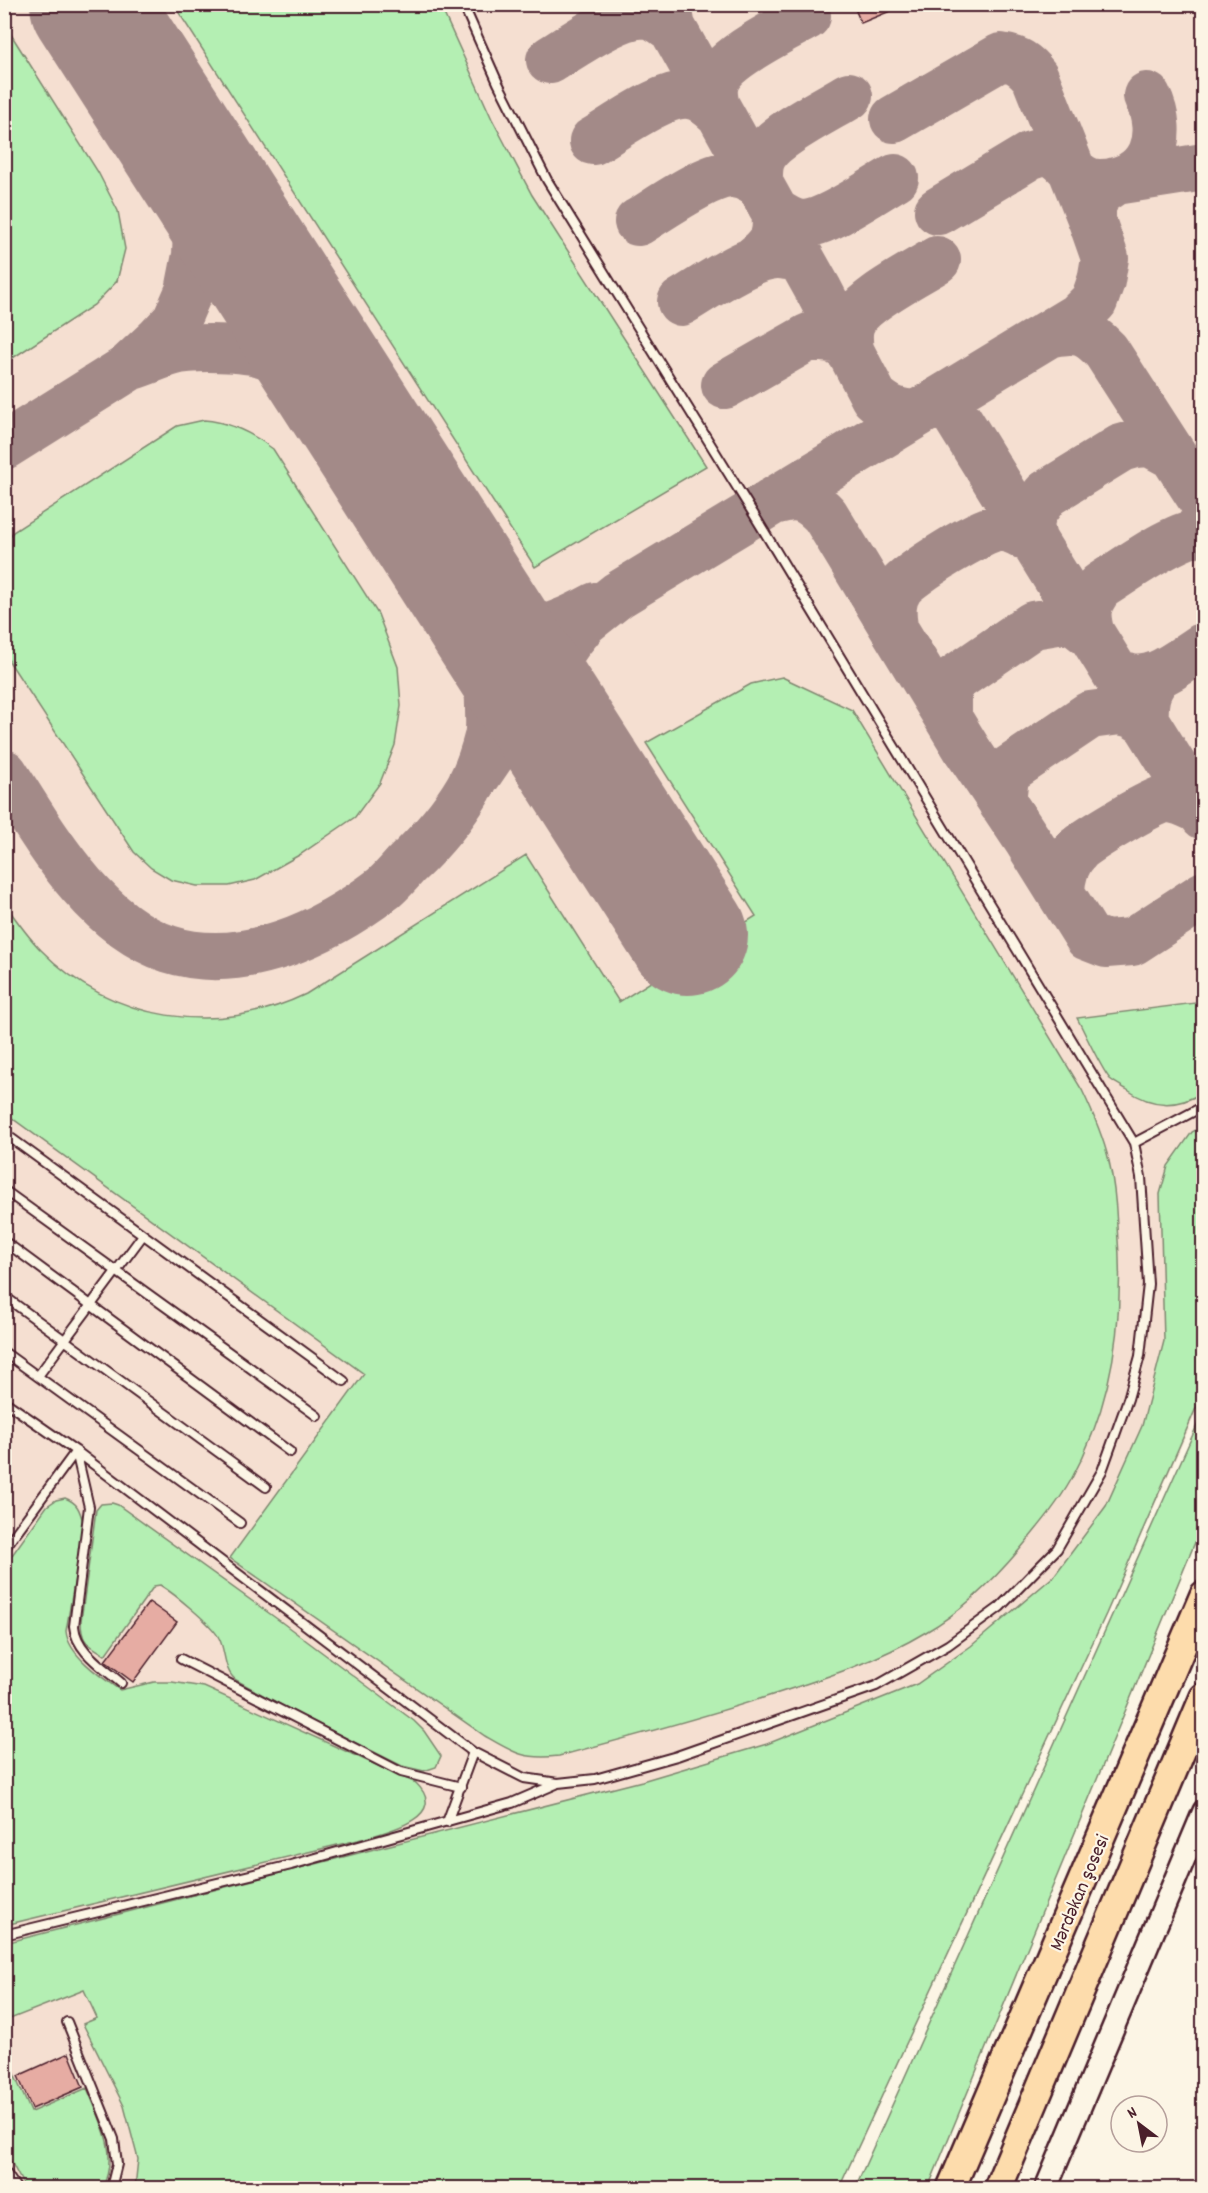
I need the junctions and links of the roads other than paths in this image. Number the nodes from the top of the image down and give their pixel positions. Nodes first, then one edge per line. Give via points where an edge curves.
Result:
1 (463, 4) edge
2 (1203, 1106) edge
3 (4, 1133) edge
4 (1134, 1143) junction
5 (4, 1190) edge
6 (144, 1235) junction
7 (4, 1241) edge
8 (117, 1271) junction
9 (4, 1296) edge
10 (91, 1305) junction
11 (65, 1340) junction
12 (4, 1352) edge
13 (38, 1376) junction
14 (344, 1381) dead end
15 (4, 1401) edge
16 (317, 1416) dead end
17 (76, 1451) junction
18 (290, 1452) dead end
19 (266, 1487) dead end
20 (240, 1523) dead end
21 (4, 1549) edge
22 (1203, 1595) edge
23 (181, 1659) dead end
24 (121, 1683) dead end
25 (1203, 1697) edge
26 (473, 1752) junction
27 (558, 1783) junction
28 (460, 1787) junction
29 (1203, 1811) edge
30 (447, 1822) junction
31 (4, 1935) edge
32 (67, 2022) dead end
33 (4, 2170) edge
34 (16, 2188) edge
35 (111, 2188) edge
36 (951, 2188) edge
37 (998, 2188) edge
38 (1046, 2188) edge

1 - 4 lane via 547,180
2 - 4 lane
3 - 6 lane
4 - 27 lane via 1141,1177 1148,1284 1140,1356 1102,1471 1057,1549 1000,1607 948,1645 876,1686 677,1756 595,1779
5 - 8 lane
6 - 8 lane
6 - 14 lane
7 - 10 lane
8 - 10 lane
8 - 16 lane
9 - 11 lane
10 - 11 lane
10 - 18 lane
11 - 13 lane
11 - 19 lane
12 - 13 lane
13 - 20 lane
15 - 17 lane
17 - 21 lane
17 - 24 lane via 89,1507 75,1637
17 - 26 lane
22 - 36 highway, Mərdəkan şosesi
23 - 28 lane via 401,1772
25 - 37 highway, Mərdəkan şosesi
26 - 27 lane via 524,1778
26 - 28 lane
27 - 30 lane via 512,1803
28 - 30 lane
29 - 38 street
30 - 31 lane via 291,1865
32 - 35 lane via 114,2139 117,2164
33 - 34 lane

